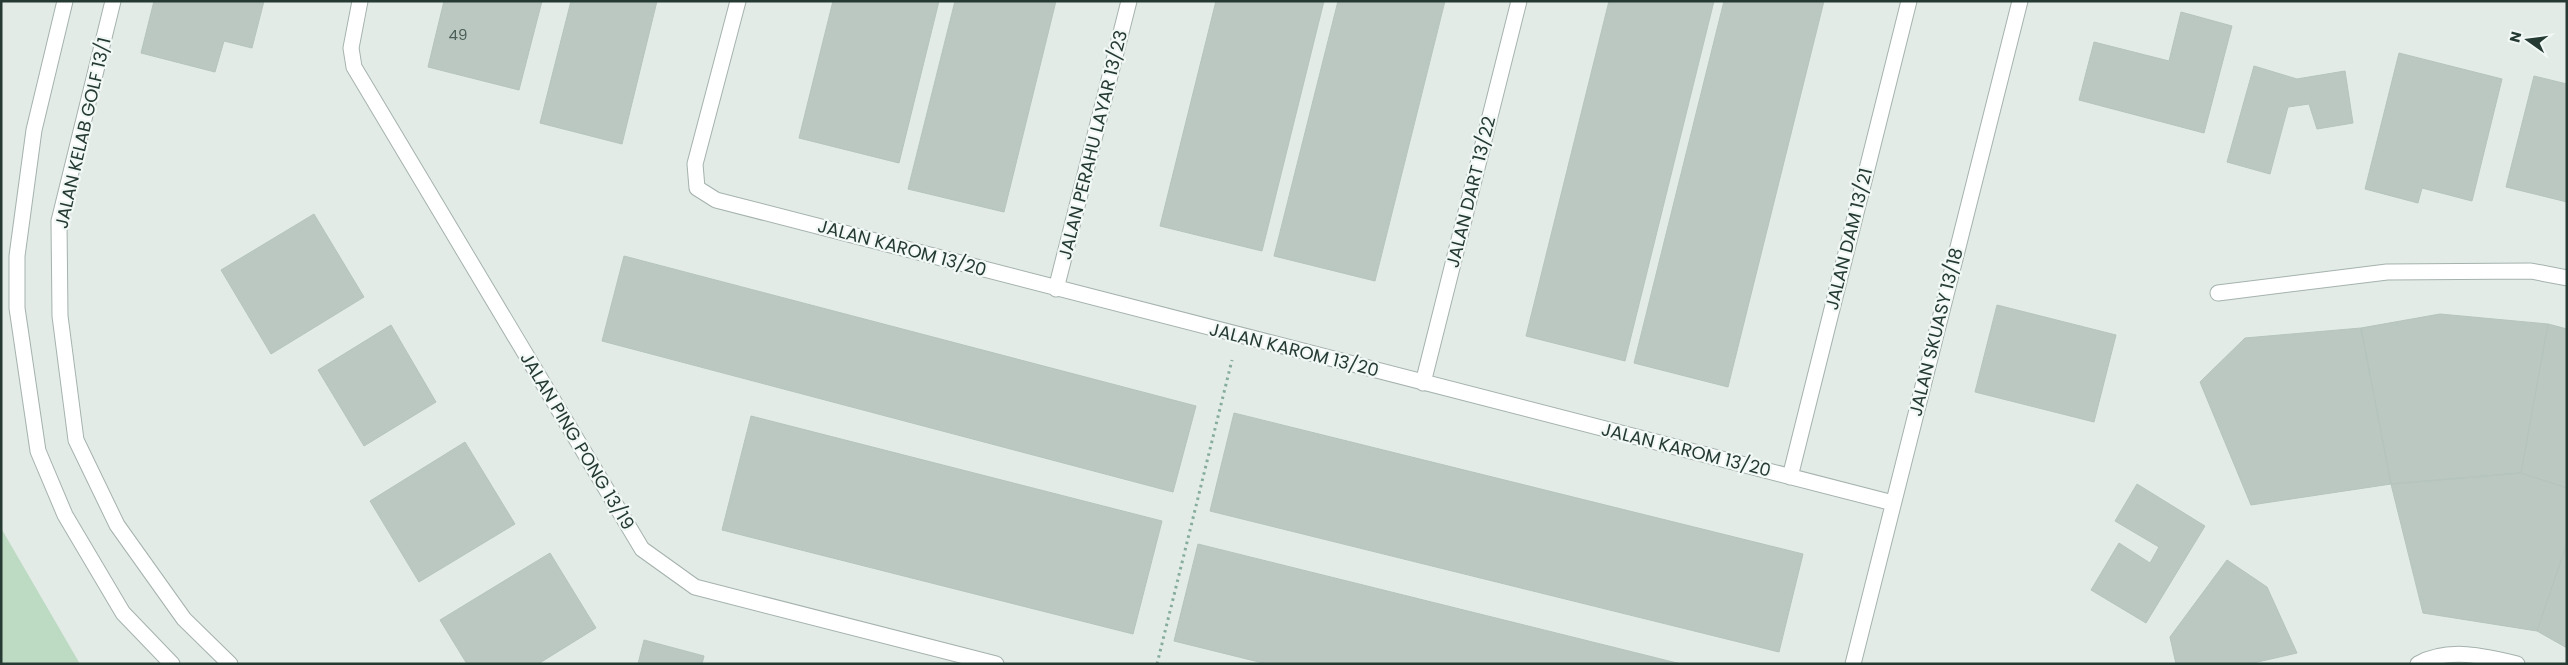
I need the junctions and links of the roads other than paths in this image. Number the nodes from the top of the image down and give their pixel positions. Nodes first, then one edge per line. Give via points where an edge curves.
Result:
1 (65, 1) edge
2 (114, 1) edge
3 (360, 1) edge
4 (738, 1) edge
5 (1129, 1) edge
6 (1518, 1) edge
7 (1909, 1) edge
8 (2020, 1) edge
9 (2567, 278) edge
10 (1056, 289) junction
11 (2218, 293) dead end
12 (1423, 383) junction
13 (1790, 477) junction
14 (1894, 503) junction
15 (172, 664) edge
16 (230, 664) edge
17 (996, 664) edge
18 (1853, 664) edge
19 (2418, 664) edge
20 (2517, 664) edge

1 - 15 street via 34,130 17,256 17,308 38,452 65,515 124,613
2 - 16 street, JALAN KELAB GOLF 13/1 via 59,221 60,316 76,440 117,525 184,619
3 - 17 street, JALAN PING PONG 13/19 via 351,48 354,67 642,549 695,587
4 - 10 street, JALAN KAROM 13/20 via 695,164 698,188 716,200
5 - 10 street, JALAN PERAHU LAYAR 13/23
6 - 12 street, JALAN DART 13/22
7 - 13 street, JALAN DAM 13/21
8 - 14 street, JALAN SKUASY 13/18
9 - 11 street via 2531,271 2387,272
10 - 12 street, JALAN KAROM 13/20
12 - 13 street, JALAN KAROM 13/20
13 - 14 street, JALAN KAROM 13/20
14 - 18 street, JALAN SKUASY 13/18
19 - 20 street via 2428,658 2476,654

